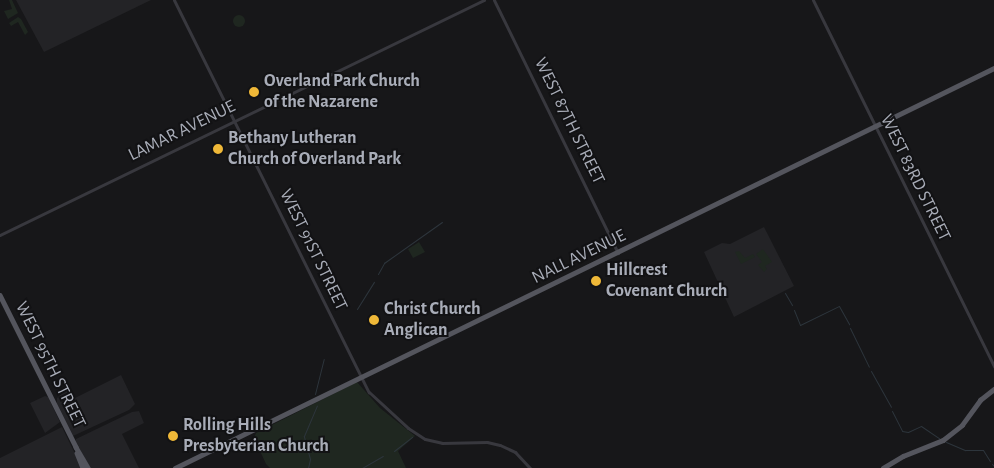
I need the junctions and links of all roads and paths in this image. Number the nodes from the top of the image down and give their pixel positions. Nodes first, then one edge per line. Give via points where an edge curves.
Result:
1 (174, 0) edge
2 (484, 0) edge
3 (494, 0) edge
4 (813, 0) edge
5 (994, 68) edge
6 (234, 121) junction
7 (875, 127) junction
8 (0, 235) edge
9 (618, 254) junction
10 (0, 294) edge
11 (994, 367) edge
12 (360, 378) junction
13 (994, 389) edge
14 (76, 447) junction
15 (83, 468) edge
16 (88, 468) edge
17 (175, 468) edge
18 (530, 468) edge
19 (883, 468) edge

1 - 6 street, WEST 91ST STREET
2 - 6 street, LAMAR AVENUE
3 - 9 street, WEST 87TH STREET
4 - 7 street, WEST 83RD STREET
5 - 7 main road, NALL AVENUE
6 - 8 street, LAMAR AVENUE
6 - 12 street, WEST 91ST STREET
7 - 9 main road, NALL AVENUE
7 - 11 street, WEST 83RD STREET
9 - 12 main road, NALL AVENUE
10 - 14 main road, WEST 95TH STREET
12 - 17 main road, NALL AVENUE
12 - 18 street, WEST 91ST STREET via 377,401 420,436 442,443 487,442 500,445 515,452
13 - 19 main road via 980,400 962,425 943,440
14 - 15 main road, WEST 95TH STREET
14 - 16 main road, WEST 95TH STREET

